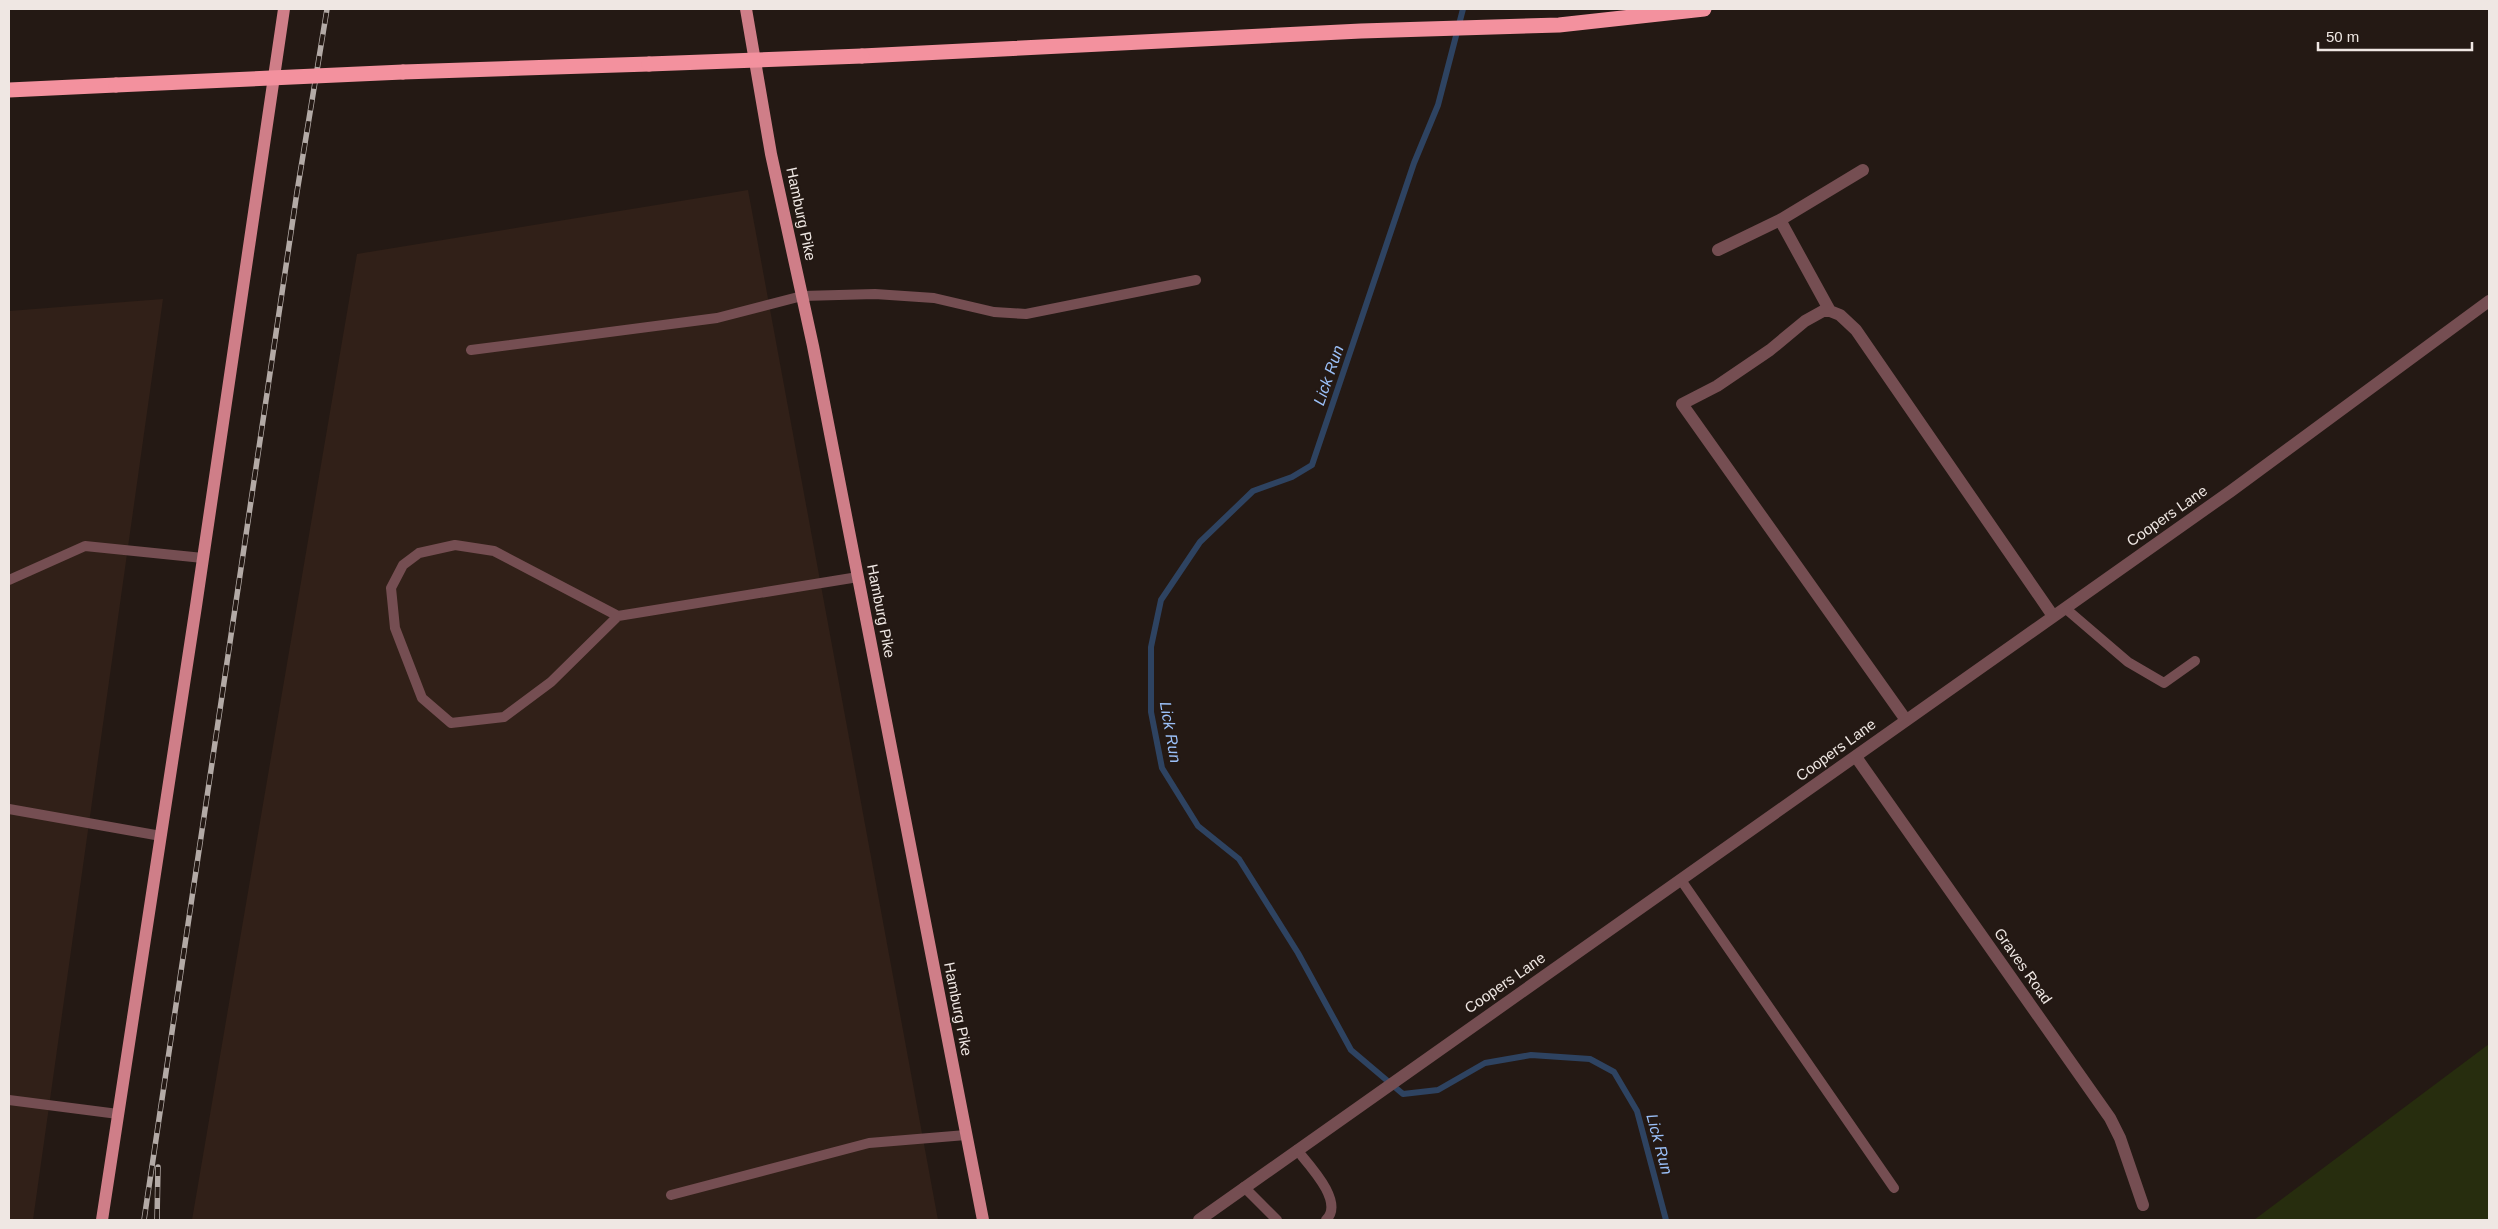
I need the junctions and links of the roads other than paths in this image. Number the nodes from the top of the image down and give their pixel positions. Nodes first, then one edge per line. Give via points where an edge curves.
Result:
1 (284, 9) edge
2 (746, 9) edge
3 (1704, 9) edge
4 (9, 88) edge
5 (1863, 170) dead end
6 (1780, 220) junction
7 (1718, 250) dead end
8 (1196, 280) dead end
9 (802, 296) junction
10 (2489, 301) edge
11 (1830, 311) junction
12 (471, 350) dead end
13 (203, 558) junction
14 (858, 577) junction
15 (9, 580) edge
16 (2065, 608) junction
17 (618, 616) junction
18 (2053, 616) junction
19 (2195, 662) dead end
20 (1906, 720) junction
21 (1856, 756) junction
22 (9, 809) edge
23 (161, 836) junction
24 (1681, 880) junction
25 (9, 1101) edge
26 (118, 1114) junction
27 (966, 1135) junction
28 (1297, 1150) junction
29 (1244, 1188) junction
30 (1894, 1188) dead end
31 (671, 1195) dead end
32 (2143, 1205) dead end
33 (102, 1220) edge
34 (983, 1220) edge
35 (1199, 1220) edge
36 (1277, 1220) edge
37 (1326, 1220) edge

1 - 13 main road
2 - 9 main road, Hamburg Pike
3 - 4 highway, bridge via 1559,25 1361,31 862,56
5 - 6 street
6 - 7 street
6 - 11 street
8 - 9 lane via 1026,314 994,312 934,298 875,294
9 - 12 lane via 717,318
9 - 14 main road, Hamburg Pike
10 - 16 street, Coopers Lane via 2231,492
11 - 18 street via 1840,315 1856,330
11 - 20 street via 1805,321 1770,350 1717,386 1682,404
13 - 15 lane via 85,546
13 - 23 main road
14 - 17 lane
14 - 27 main road, Hamburg Pike
16 - 18 street, Coopers Lane
16 - 19 lane via 2128,662 2164,683
17 - 17 lane via 551,682 504,717 451,723 422,698 395,628 391,588 403,565 419,553 455,545 494,551
18 - 20 street, Coopers Lane
20 - 21 street, Coopers Lane
21 - 24 street, Coopers Lane
21 - 32 street, Graves Road via 2110,1118
22 - 23 lane
23 - 26 main road
24 - 28 street, Coopers Lane
24 - 30 lane
25 - 26 lane
26 - 33 main road
27 - 31 lane via 869,1143
27 - 34 main road, Hamburg Pike
28 - 29 street, Coopers Lane
28 - 37 lane via 1325,1186 1332,1202
29 - 35 street, Coopers Lane
29 - 36 lane

